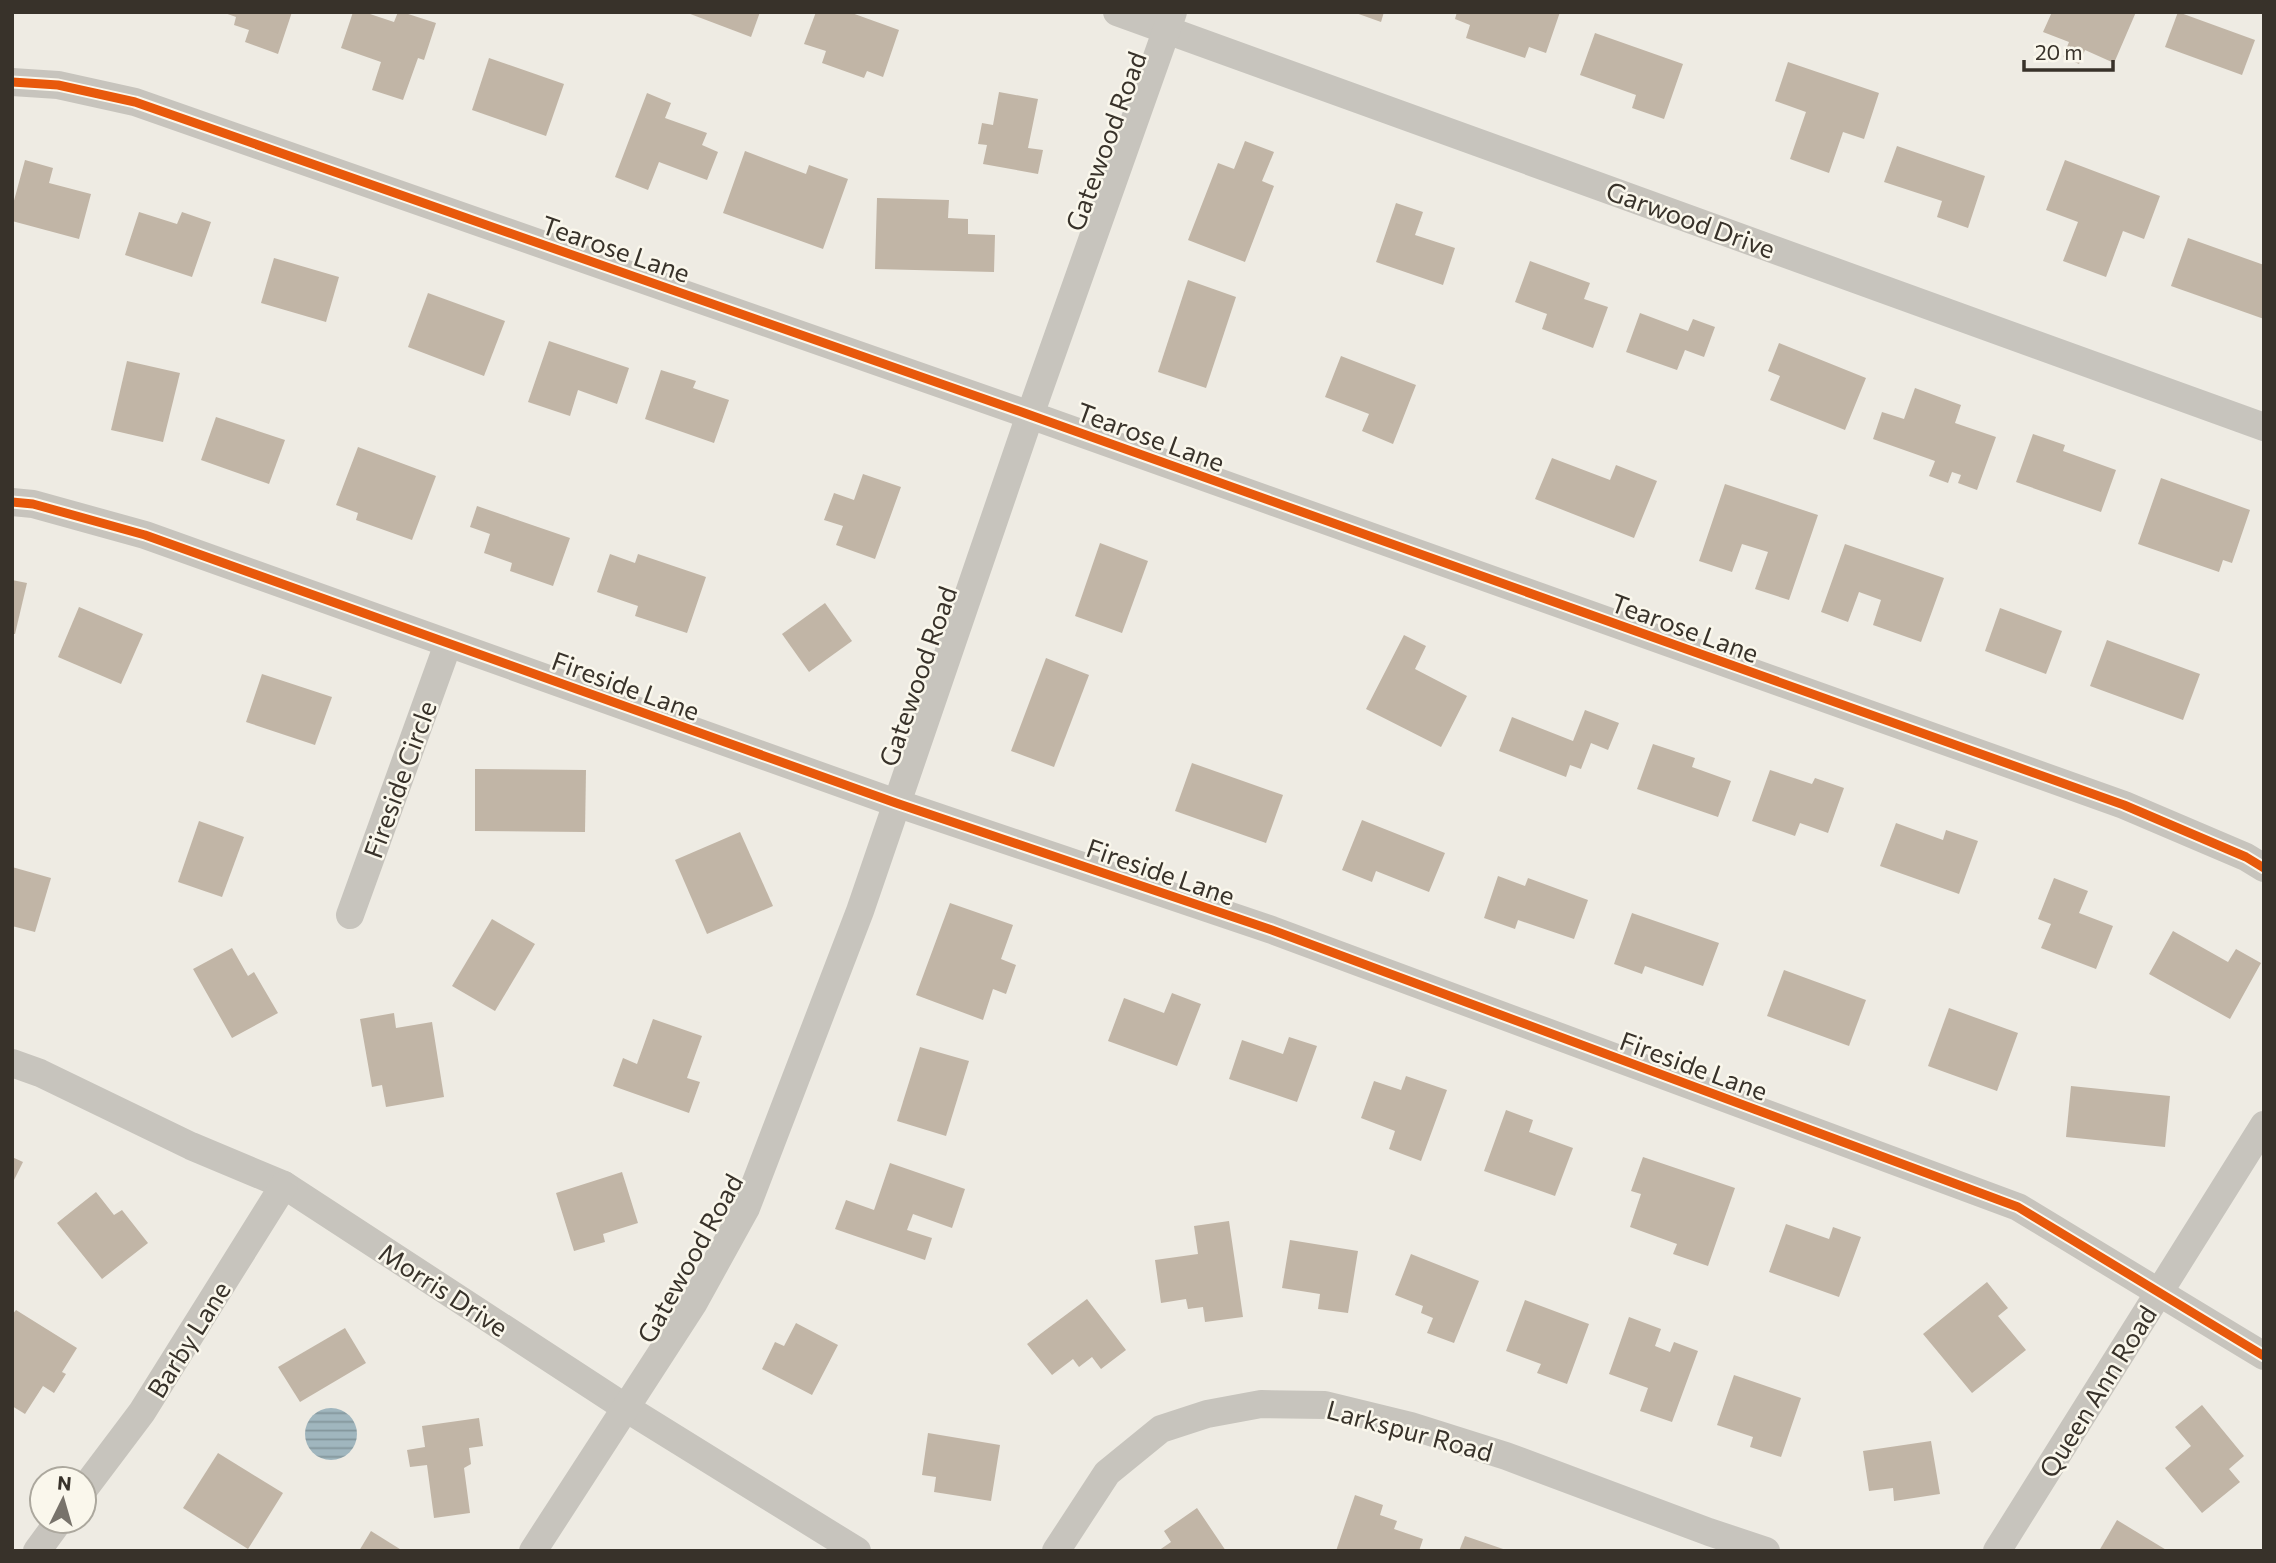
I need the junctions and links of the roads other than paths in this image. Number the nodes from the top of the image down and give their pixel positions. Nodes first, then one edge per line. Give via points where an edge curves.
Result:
1 (1117, 12) edge
2 (1170, 21) edge
3 (12, 82) edge
4 (1030, 415) junction
5 (2264, 426) edge
6 (12, 502) edge
7 (448, 644) junction
8 (896, 803) junction
9 (2264, 868) edge
10 (350, 915) dead end
11 (12, 1063) edge
12 (2264, 1125) edge
13 (284, 1185) junction
14 (2159, 1291) junction
15 (2264, 1356) edge
16 (626, 1408) junction
17 (98, 1470) edge
18 (49, 1535) edge
19 (37, 1551) edge
20 (533, 1551) edge
21 (857, 1551) edge
22 (1056, 1551) edge
23 (1766, 1551) edge
24 (1997, 1551) edge

1 - 2 street, Garwood Drive
2 - 4 street, Gatewood Road
2 - 5 street, Garwood Drive
3 - 4 street, Tearose Lane via 58,85 135,102
4 - 8 street, Gatewood Road
4 - 9 street, Tearose Lane via 2124,805
6 - 7 street, Fireside Lane via 145,535
7 - 8 street, Fireside Lane
7 - 10 street, Fireside Circle
8 - 14 street, Fireside Lane via 1272,930 2018,1207
8 - 16 street, Gatewood Road via 860,911 746,1208 693,1304
11 - 13 street, Morris Drive
12 - 14 street, Queen Ann Road
13 - 16 street, Morris Drive
13 - 17 street, Barby Lane via 142,1412
14 - 15 street, Fireside Lane
14 - 24 street, Queen Ann Road
16 - 20 street, Gatewood Road
16 - 21 street, Morris Drive
18 - 19 street
22 - 23 street, Larkspur Road via 1107,1474 1161,1429 1261,1404 1325,1405 1411,1426

